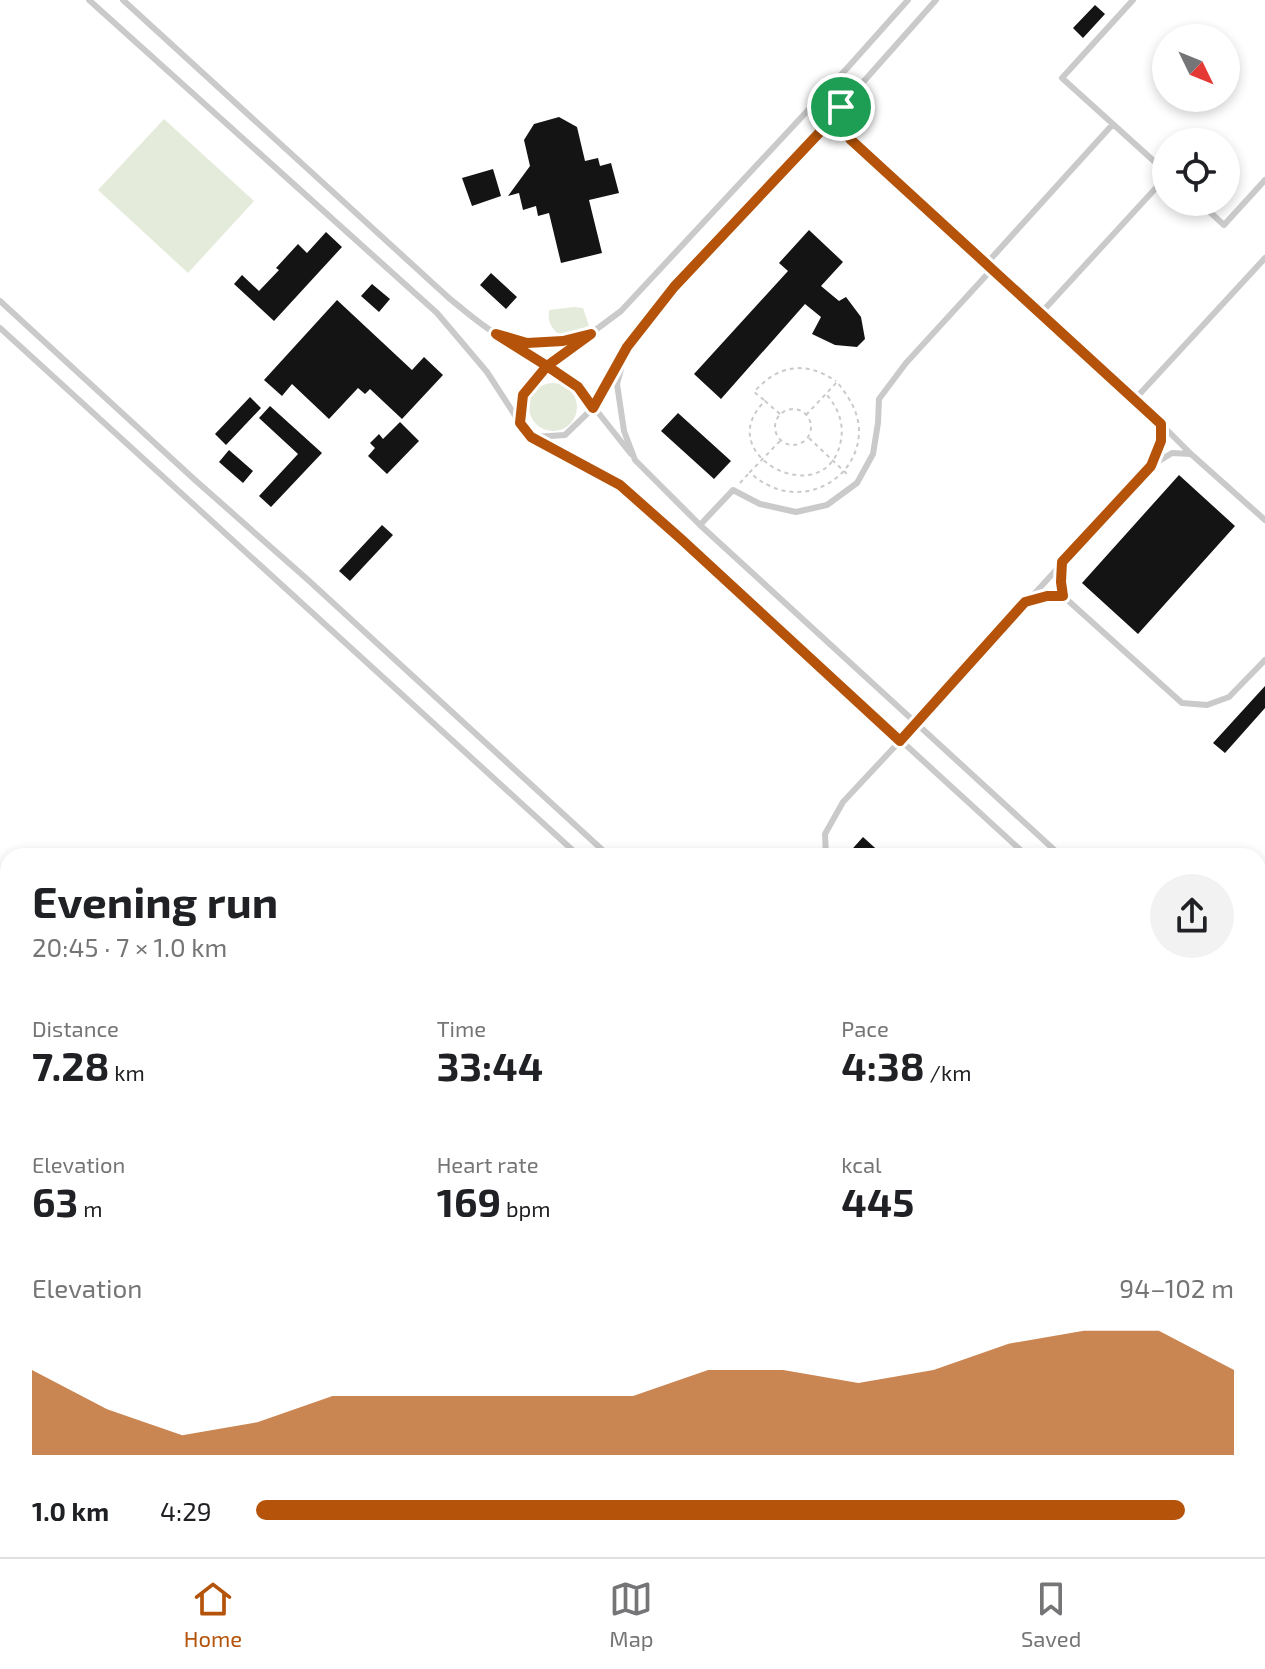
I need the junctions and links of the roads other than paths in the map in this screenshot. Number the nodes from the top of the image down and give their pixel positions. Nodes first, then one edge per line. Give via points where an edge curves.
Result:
1 (89, 0) edge
2 (123, 0) edge
3 (908, 0) edge
4 (936, 0) edge
5 (1133, 0) edge
6 (841, 107) junction
7 (1113, 124) junction
8 (820, 132) junction
9 (850, 139) junction
10 (1152, 162) edge
11 (1265, 180) edge
12 (1152, 190) edge
13 (1240, 207) edge
14 (1214, 216) edge
15 (1232, 216) edge
16 (1265, 258) edge
17 (987, 263) junction
18 (993, 268) junction
19 (0, 301) edge
20 (1041, 313) junction
21 (0, 328) edge
22 (496, 334) junction
23 (591, 334) junction
24 (627, 347) junction
25 (547, 366) junction
26 (1135, 399) junction
27 (593, 408) junction
28 (520, 423) junction
29 (1161, 424) junction
30 (531, 437) junction
31 (1191, 454) junction
32 (635, 460) junction
33 (1151, 466) junction
34 (1265, 520) edge
35 (700, 525) junction
36 (1062, 562) junction
37 (1063, 596) junction
38 (1025, 602) junction
39 (1265, 660) edge
40 (916, 723) junction
41 (900, 741) junction
42 (570, 848) edge
43 (600, 848) edge
44 (826, 848) edge
45 (1018, 848) edge
46 (1052, 848) edge

1 - 28 lane via 437,313 487,372
2 - 22 lane via 450,299
3 - 23 lane via 621,311
4 - 6 lane
5 - 7 lane via 1062,78
6 - 8 lane
6 - 9 lane
7 - 10 lane
7 - 17 lane
8 - 9 lane
8 - 24 lane via 674,287
9 - 17 lane
11 - 13 lane
12 - 20 lane
14 - 15 lane via 1224,225
16 - 26 lane
17 - 18 lane
18 - 20 lane
18 - 35 lane via 879,399 873,454 857,483 827,505 796,512 760,504 733,490
19 - 43 lane
20 - 26 lane
21 - 42 lane
22 - 23 lane via 527,343
22 - 25 lane
23 - 25 lane
24 - 27 lane
24 - 32 lane via 617,384 624,431
25 - 27 lane via 578,387
25 - 28 lane via 523,395
26 - 29 lane
27 - 30 lane via 565,435
27 - 32 lane
28 - 30 lane
29 - 31 lane
29 - 33 lane
30 - 41 lane via 620,485
31 - 33 lane via 1172,453
31 - 34 lane
32 - 35 lane
33 - 36 lane
35 - 40 lane
36 - 37 lane
36 - 38 lane
37 - 38 lane
37 - 39 lane via 1182,703 1207,705 1229,697
38 - 40 lane
40 - 41 lane
40 - 46 lane
41 - 44 lane via 843,802 825,834
41 - 45 lane

